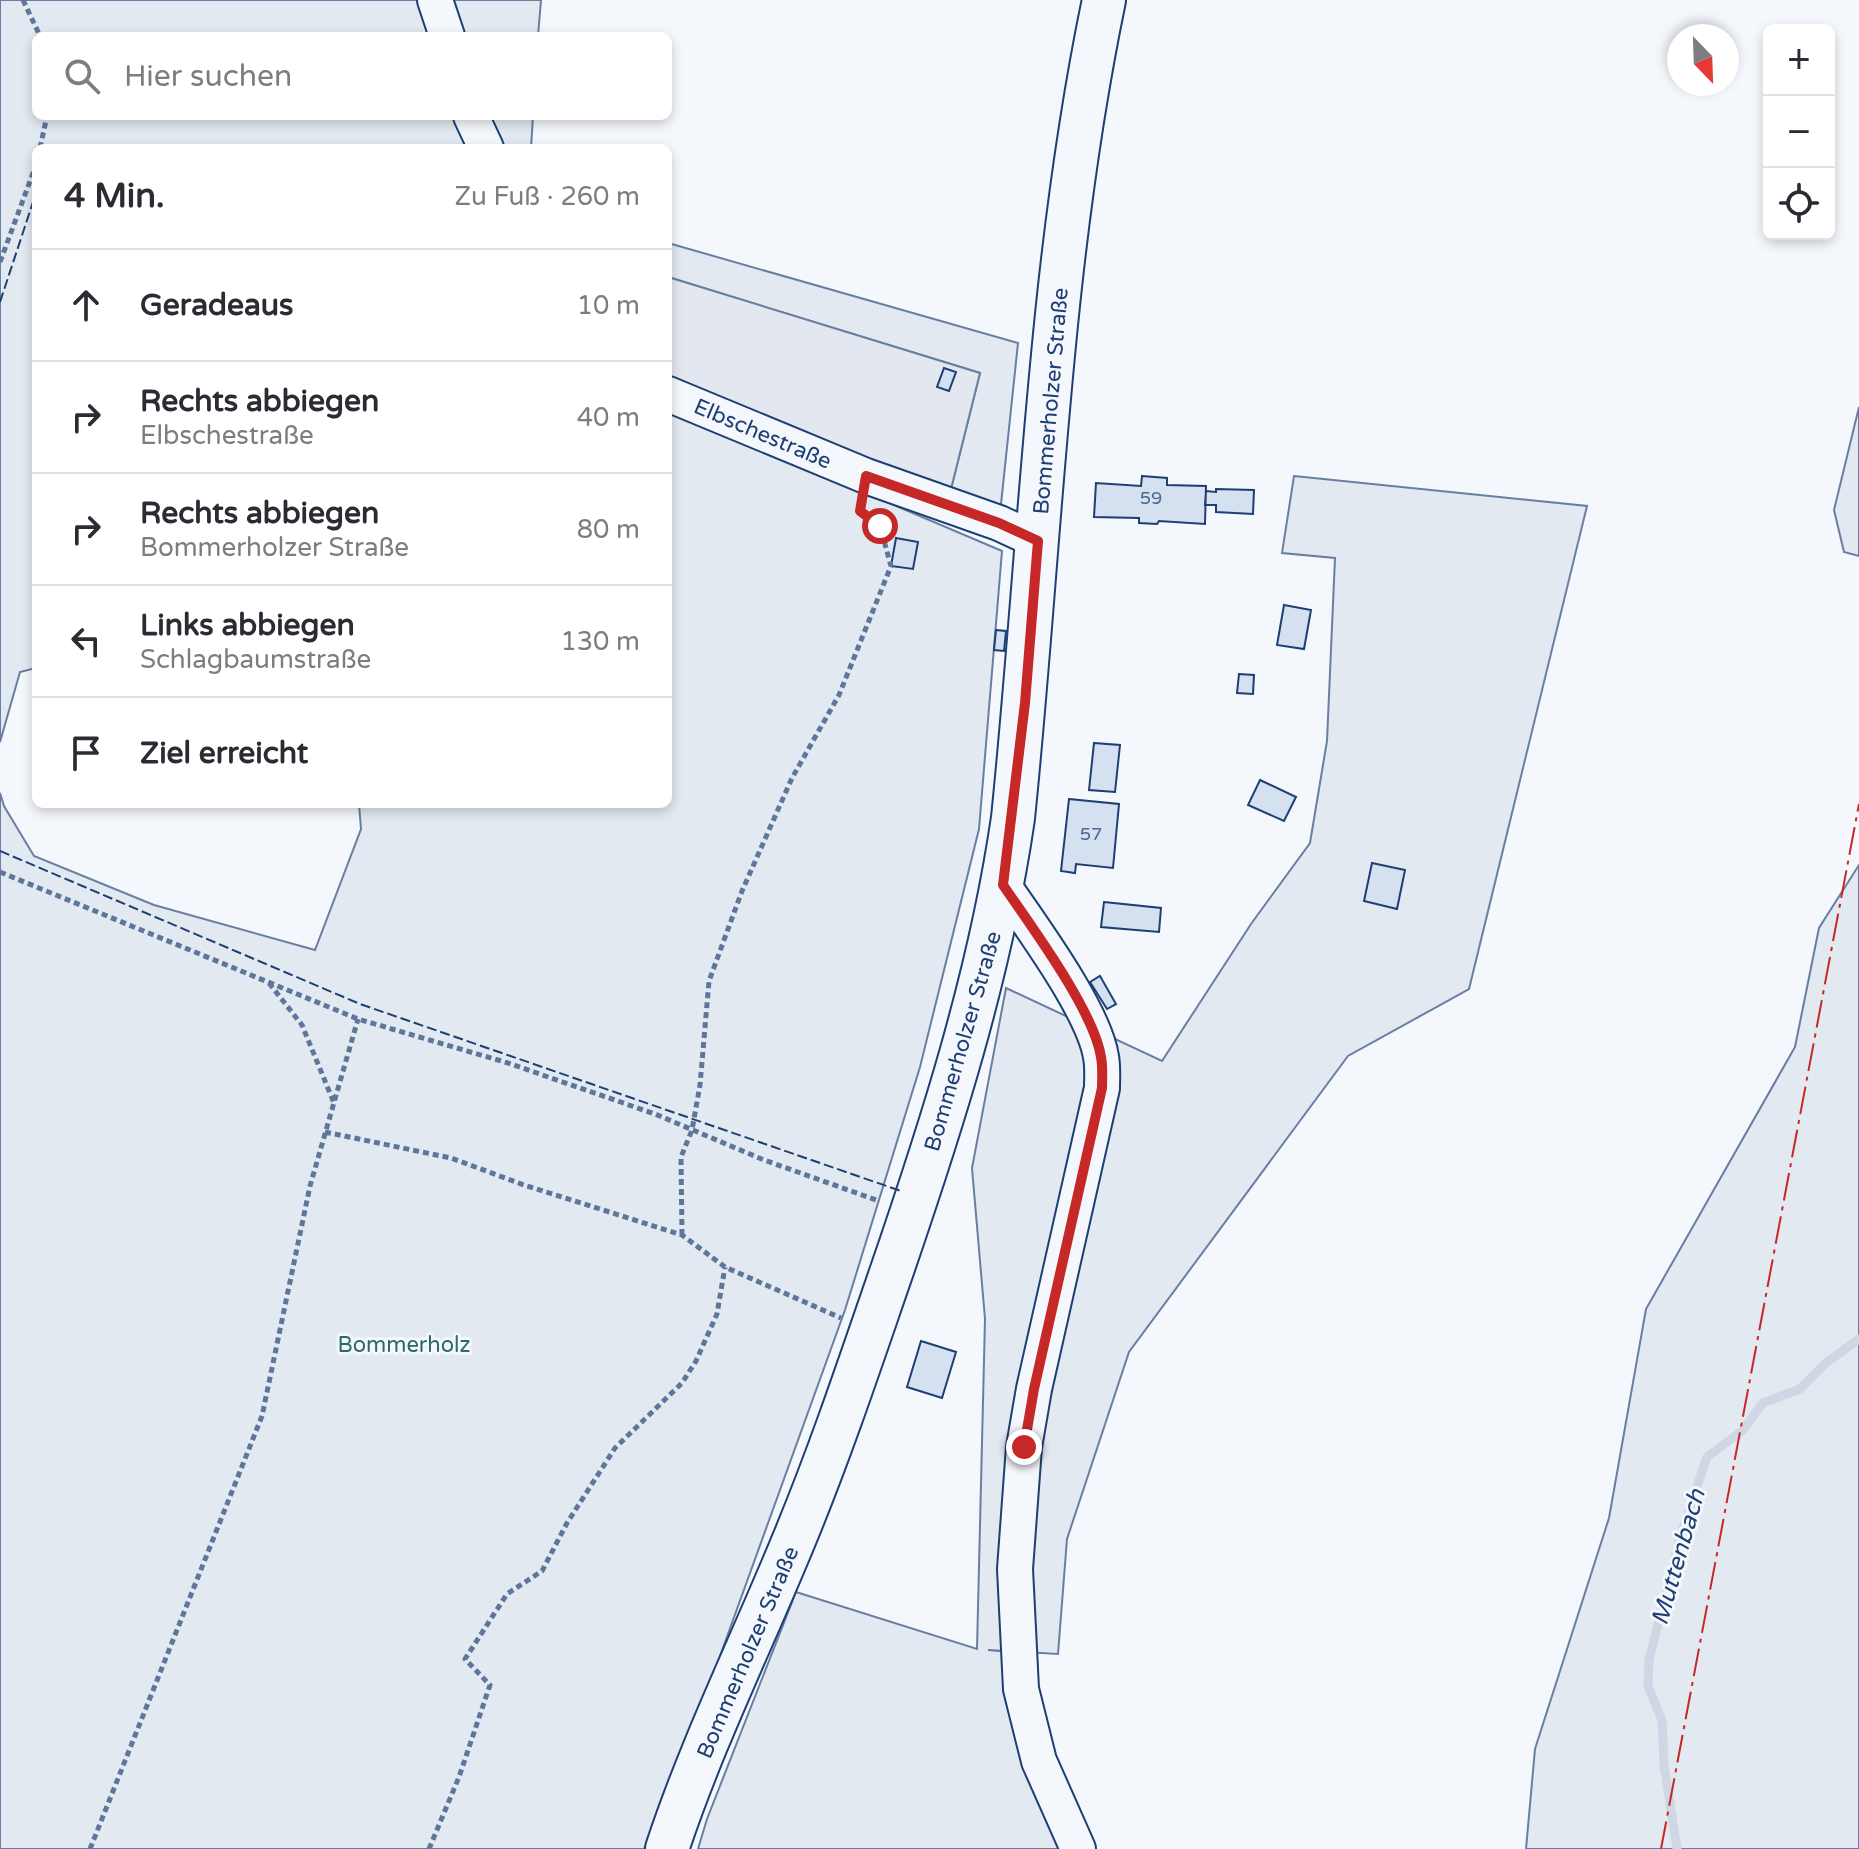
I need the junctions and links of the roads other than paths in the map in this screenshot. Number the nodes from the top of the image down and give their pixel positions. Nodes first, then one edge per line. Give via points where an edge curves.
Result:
1 (435, 0) edge
2 (1104, 0) edge
3 (446, 32) edge
4 (473, 120) edge
5 (484, 144) edge
6 (672, 396) edge
7 (1038, 541) junction
8 (1003, 885) junction
9 (667, 1849) edge
10 (1078, 1849) edge

1 - 3 street
2 - 7 main road, Bommerholzer Straße via 1066,231
4 - 5 street
6 - 7 street, Elbschestraße
7 - 8 main road, Bommerholzer Straße
8 - 9 main road, Bommerholzer Straße via 963,1052 831,1447
8 - 10 street via 1087,1019 1101,1056 1102,1088 1024,1447 1015,1569 1021,1689 1039,1761

